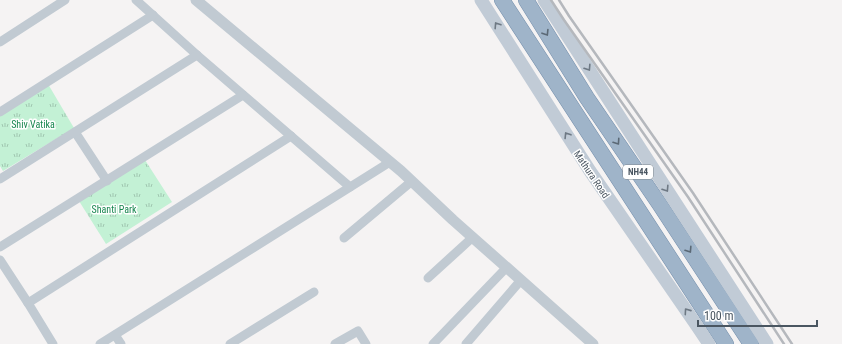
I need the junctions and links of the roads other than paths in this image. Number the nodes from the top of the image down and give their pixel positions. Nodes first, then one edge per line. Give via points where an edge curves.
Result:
1 (65, 0) edge
2 (136, 0) edge
3 (196, 0) edge
4 (481, 0) edge
5 (502, 0) edge
6 (526, 0) edge
7 (544, 0) edge
8 (153, 15) junction
9 (0, 42) edge
10 (197, 55) junction
11 (243, 95) junction
12 (0, 112) edge
13 (75, 132) junction
14 (292, 136) junction
15 (390, 162) junction
16 (0, 179) edge
17 (107, 180) junction
18 (412, 182) junction
19 (350, 187) junction
20 (472, 237) junction
21 (344, 238) dead end
22 (0, 247) edge
23 (0, 260) edge
24 (507, 267) junction
25 (428, 278) dead end
26 (520, 280) junction
27 (314, 292) dead end
28 (28, 303) junction
29 (115, 334) junction
30 (53, 344) edge
31 (100, 344) edge
32 (121, 344) edge
33 (230, 344) edge
34 (335, 344) edge
35 (366, 344) edge
36 (433, 344) edge
37 (466, 344) edge
38 (593, 344) edge
39 (708, 344) edge
40 (726, 344) edge
41 (751, 344) edge
42 (767, 344) edge

1 - 9 street
2 - 8 street
3 - 15 street
39 -> 4 main road, Mathura Road via 590,171
5 - 40 highway, Mathura Road / NH44
6 -> 41 highway, NH44
7 -> 42 main road
8 - 10 street
8 - 12 street
10 - 11 street
10 - 13 street
11 - 14 street
11 - 17 street
13 - 16 street
13 - 17 street
14 - 19 street
14 - 28 street
15 - 18 street
15 - 19 street
17 - 22 street
18 - 20 street
18 - 21 street
19 - 29 street
20 - 24 street
20 - 25 street
23 - 28 street
24 - 26 street
24 - 36 street
26 - 37 street
26 - 38 street
27 - 33 street
28 - 30 street
29 - 31 street
29 - 32 street
34 - 35 street via 358,331

